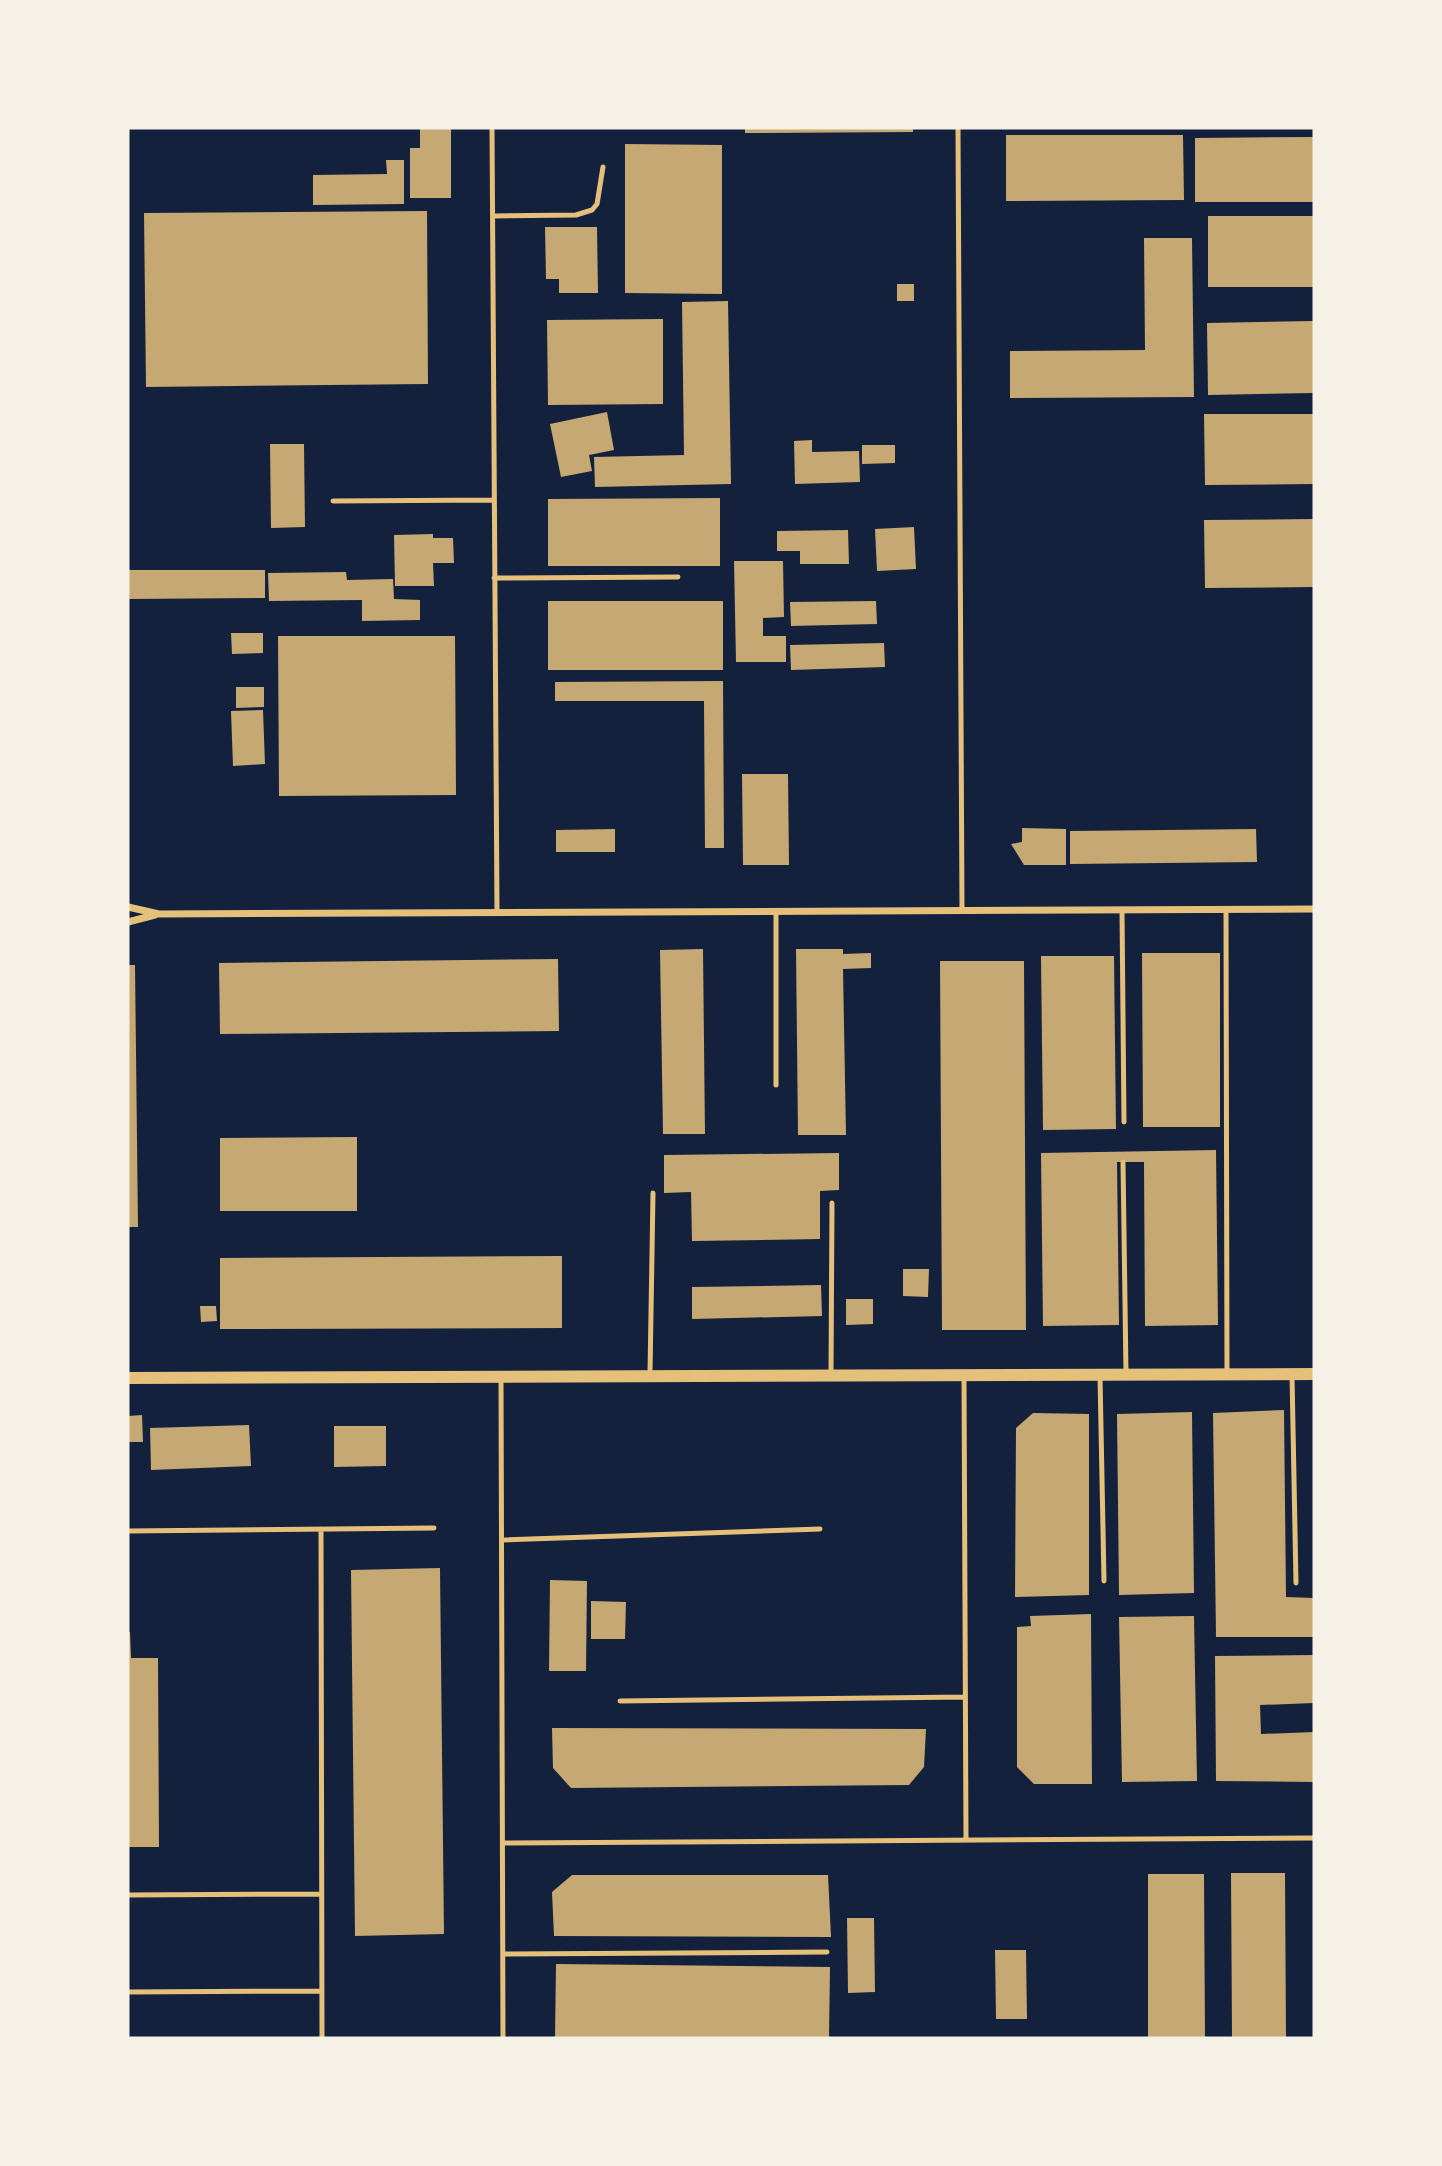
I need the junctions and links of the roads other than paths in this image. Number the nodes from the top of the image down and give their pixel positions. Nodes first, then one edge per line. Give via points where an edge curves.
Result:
1 (492, 128) edge
2 (958, 128) edge
3 (603, 167) dead end
4 (493, 216) junction
5 (493, 500) junction
6 (333, 501) dead end
7 (678, 577) dead end
8 (494, 578) junction
9 (128, 907) edge
10 (1226, 909) junction
11 (1314, 909) edge
12 (962, 910) junction
13 (1122, 910) junction
14 (776, 911) junction
15 (497, 912) junction
16 (159, 914) junction
17 (128, 922) edge
18 (776, 1085) dead end
19 (1124, 1122) dead end
20 (1123, 1162) dead end
21 (653, 1193) dead end
22 (832, 1203) dead end
23 (1314, 1374) edge
24 (1227, 1375) junction
25 (1292, 1375) junction
26 (1100, 1376) junction
27 (1126, 1376) junction
28 (650, 1377) junction
29 (831, 1377) junction
30 (964, 1377) junction
31 (128, 1378) edge
32 (501, 1378) junction
33 (434, 1528) dead end
34 (321, 1529) junction
35 (820, 1529) dead end
36 (128, 1531) edge
37 (502, 1540) junction
38 (1104, 1581) dead end
39 (1296, 1583) dead end
40 (965, 1697) junction
41 (620, 1700) dead end
42 (1314, 1838) edge
43 (966, 1840) junction
44 (503, 1843) junction
45 (321, 1894) junction
46 (128, 1895) edge
47 (827, 1952) dead end
48 (503, 1954) junction
49 (321, 1991) junction
50 (128, 1992) edge
51 (322, 2038) edge
52 (503, 2038) edge

1 - 4 lane
2 - 12 lane
3 - 4 lane via 597,204 584,213
4 - 5 lane
5 - 6 lane
5 - 8 lane
7 - 8 lane
8 - 15 lane
9 - 16 street
10 - 11 street
10 - 13 street
10 - 24 lane
12 - 13 street
12 - 14 street
13 - 19 lane
14 - 15 street
14 - 18 lane
15 - 16 street
16 - 17 street
20 - 27 lane
21 - 28 lane
22 - 29 lane
23 - 25 street
24 - 25 street
24 - 27 street
25 - 39 lane
26 - 27 street
26 - 30 street
26 - 38 lane
28 - 29 street
28 - 32 street
29 - 30 street
30 - 40 lane
31 - 32 street
32 - 37 lane
33 - 34 lane
34 - 36 lane
34 - 45 lane
35 - 37 lane
37 - 44 lane
40 - 41 lane
40 - 43 lane
42 - 43 lane
43 - 44 lane
44 - 48 lane
45 - 46 lane
45 - 49 lane
47 - 48 lane
48 - 52 lane
49 - 50 lane
49 - 51 lane

